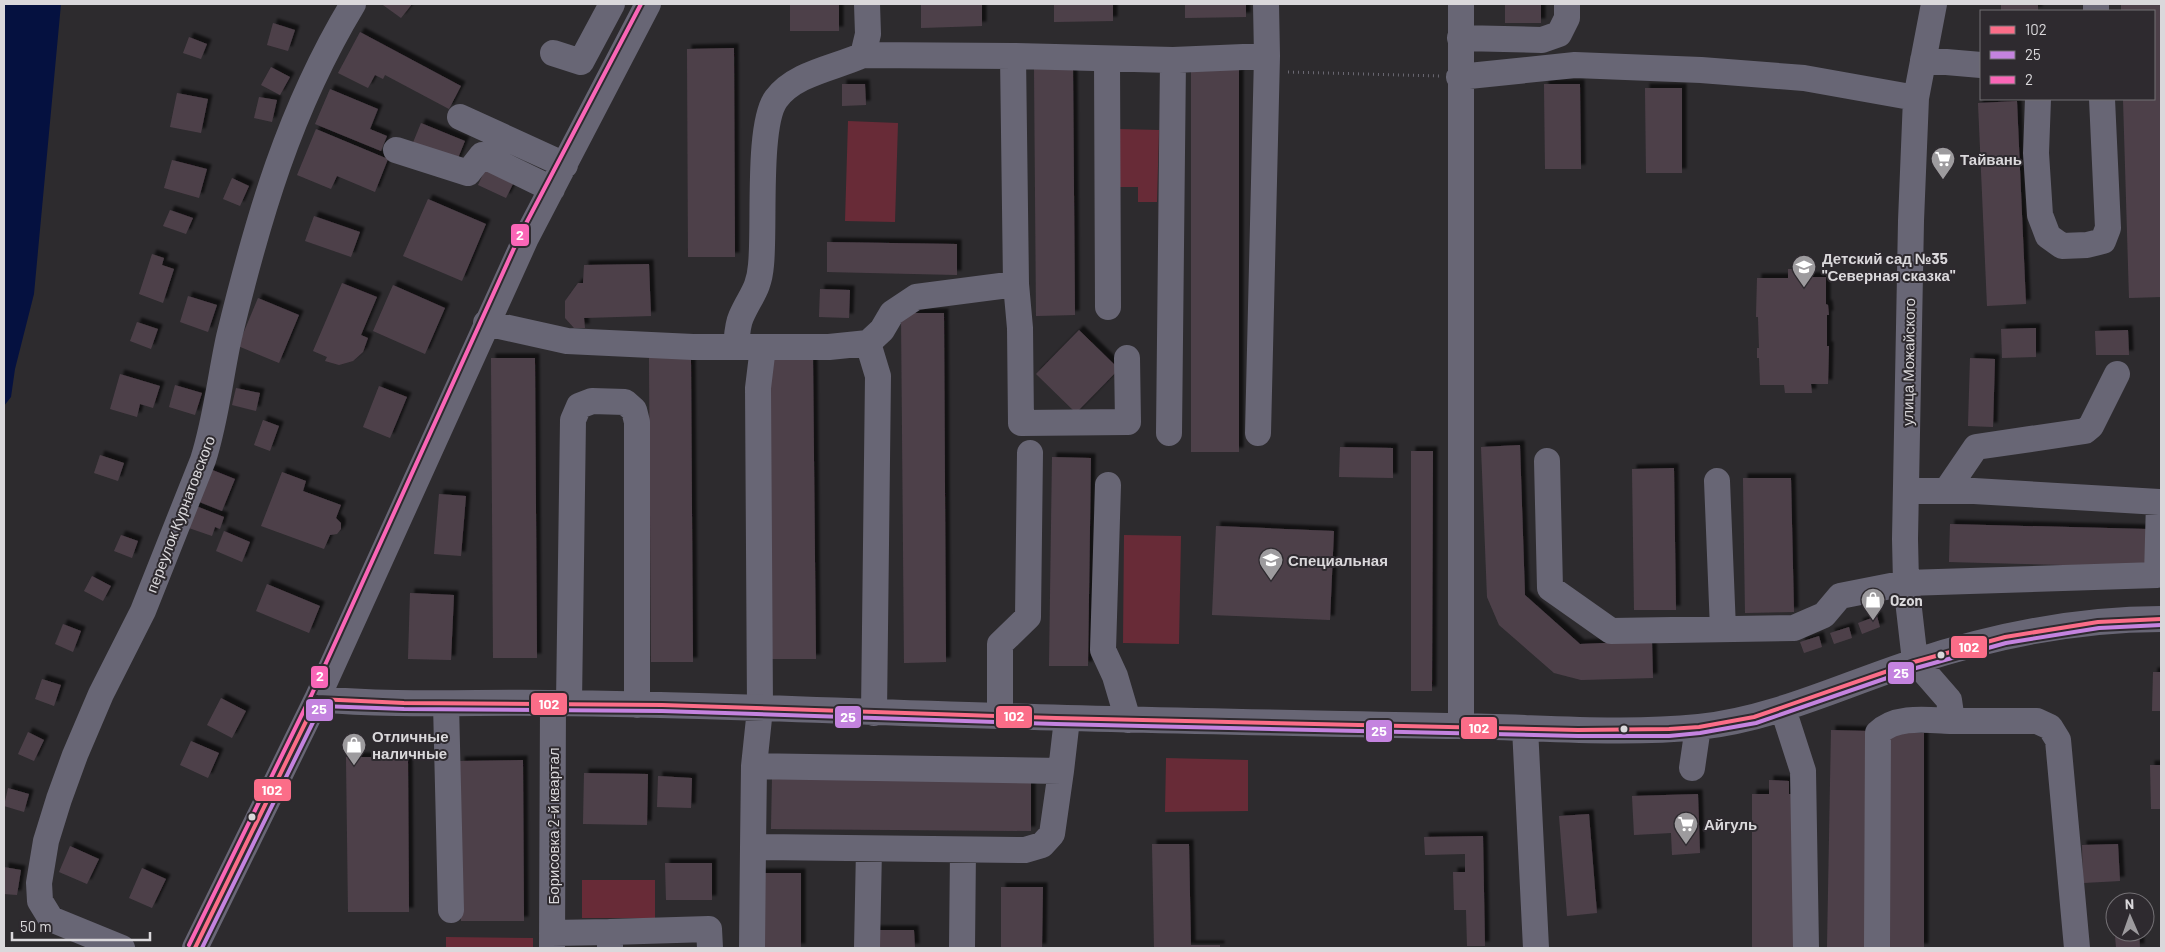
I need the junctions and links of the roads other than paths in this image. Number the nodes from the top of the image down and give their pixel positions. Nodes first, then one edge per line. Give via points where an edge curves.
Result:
1 (353, 4) edge
2 (612, 4) edge
3 (648, 4) edge
4 (867, 4) edge
5 (1266, 4) edge
6 (1461, 4) edge
7 (1567, 4) edge
8 (1934, 4) edge
9 (1460, 38) junction
10 (553, 52) dead end
11 (863, 55) junction
12 (1013, 56) junction
13 (1107, 59) junction
14 (1173, 60) junction
15 (1923, 60) junction
16 (1267, 64) junction
17 (1980, 65) edge
18 (1460, 77) junction
19 (1916, 98) junction
20 (2038, 100) edge
21 (2102, 100) edge
22 (460, 117) dead end
23 (396, 150) dead end
24 (565, 165) junction
25 (552, 188) junction
26 (1016, 284) junction
27 (1108, 307) dead end
28 (486, 323) junction
29 (868, 343) junction
30 (736, 347) junction
31 (763, 347) junction
32 (1127, 358) dead end
33 (2117, 374) dead end
34 (1169, 433) dead end
35 (1258, 433) dead end
36 (1030, 454) dead end
37 (1547, 461) dead end
38 (1717, 481) dead end
39 (1108, 485) dead end
40 (1946, 491) junction
41 (1906, 492) junction
42 (1906, 583) junction
43 (2161, 619) edge
44 (1723, 629) junction
45 (1916, 661) junction
46 (317, 698) junction
47 (561, 703) junction
48 (446, 704) junction
49 (637, 705) junction
50 (760, 709) junction
51 (1783, 709) junction
52 (874, 713) junction
53 (1000, 716) junction
54 (1067, 718) junction
55 (1128, 720) junction
56 (1952, 721) junction
57 (1461, 726) junction
58 (1698, 727) junction
59 (1525, 728) junction
60 (754, 766) junction
61 (1692, 768) dead end
62 (1061, 771) junction
63 (754, 847) junction
64 (869, 849) junction
65 (963, 850) junction
66 (450, 910) dead end
67 (610, 940) edge
68 (552, 941) edge
69 (582, 941) edge
70 (122, 948) edge
71 (195, 948) edge
72 (710, 948) edge
73 (752, 948) edge
74 (867, 948) edge
75 (962, 948) edge
76 (1536, 948) edge
77 (1806, 948) edge
78 (1877, 948) edge
79 (2077, 948) edge

1 - 70 street, переулок Курнатовского via 298,110 270,185 229,339 211,435 203,460 143,611 76,755 46,842 39,883 40,901 52,919
2 - 10 street via 582,62
3 - 24 street
4 - 11 street via 868,34
5 - 16 street
6 - 9 street
7 - 9 street via 1567,18 1560,34 1542,40
8 - 15 street, улица Можайского
9 - 18 street
11 - 12 street
11 - 30 street via 797,80 775,100 766,130 761,265 757,289 740,318
12 - 13 street
12 - 26 street
13 - 14 street
13 - 27 street
14 - 16 street
14 - 34 street
15 - 17 street
15 - 19 street, улица Можайского
16 - 35 street
18 - 19 street via 1575,65 1701,70 1804,78
18 - 57 street
19 - 41 street, улица Можайского
20 - 21 street via 2036,153 2040,215 2048,236 2062,246 2104,241 2108,228
22 - 24 street
23 - 25 street via 468,173 482,156
24 - 25 street
25 - 28 street
26 - 29 street via 916,297 892,313 882,330
26 - 32 street via 1022,423 1128,422
28 - 30 street via 567,341
28 - 46 street
29 - 31 street via 830,347
29 - 52 street via 878,376
30 - 31 street
31 - 50 street via 758,388
33 - 40 street via 2091,426 2085,431 1976,447
36 - 53 street via 1028,617 1000,644
37 - 44 street via 1550,588 1612,631
38 - 44 street
39 - 55 street via 1103,650 1115,676
40 - 41 street
40 - 42 street via 2159,502 2157,575
41 - 42 street, улица Можайского
42 - 44 street via 1840,596 1824,615 1794,628
42 - 45 street, улица Можайского
43 - 45 street via 2067,625
45 - 51 street
45 - 56 street via 1949,700
46 - 48 street via 358,703
46 - 71 street
47 - 48 street
47 - 49 street
47 - 49 street, Борисовка 2-й квартал via 573,420 578,406 592,401 609,401 625,402 634,410 637,422
47 - 68 street, Борисовка 2-й квартал
48 - 66 street
49 - 50 street
50 - 52 street
50 - 60 street
51 - 58 street
51 - 77 street via 1803,771
52 - 53 street
53 - 54 street
54 - 55 street
54 - 62 street
55 - 57 street
56 - 78 street via 1914,720 1887,724 1878,733
56 - 79 street via 2037,721 2050,727 2058,740
57 - 59 street
58 - 59 street via 1625,730
58 - 61 street
59 - 76 street
60 - 62 street
60 - 63 street
62 - 65 street via 1052,834 1042,845 1026,850
63 - 64 street
63 - 73 street
64 - 65 street
64 - 74 street
65 - 75 street
67 - 69 street
67 - 72 street via 709,929
68 - 69 street

